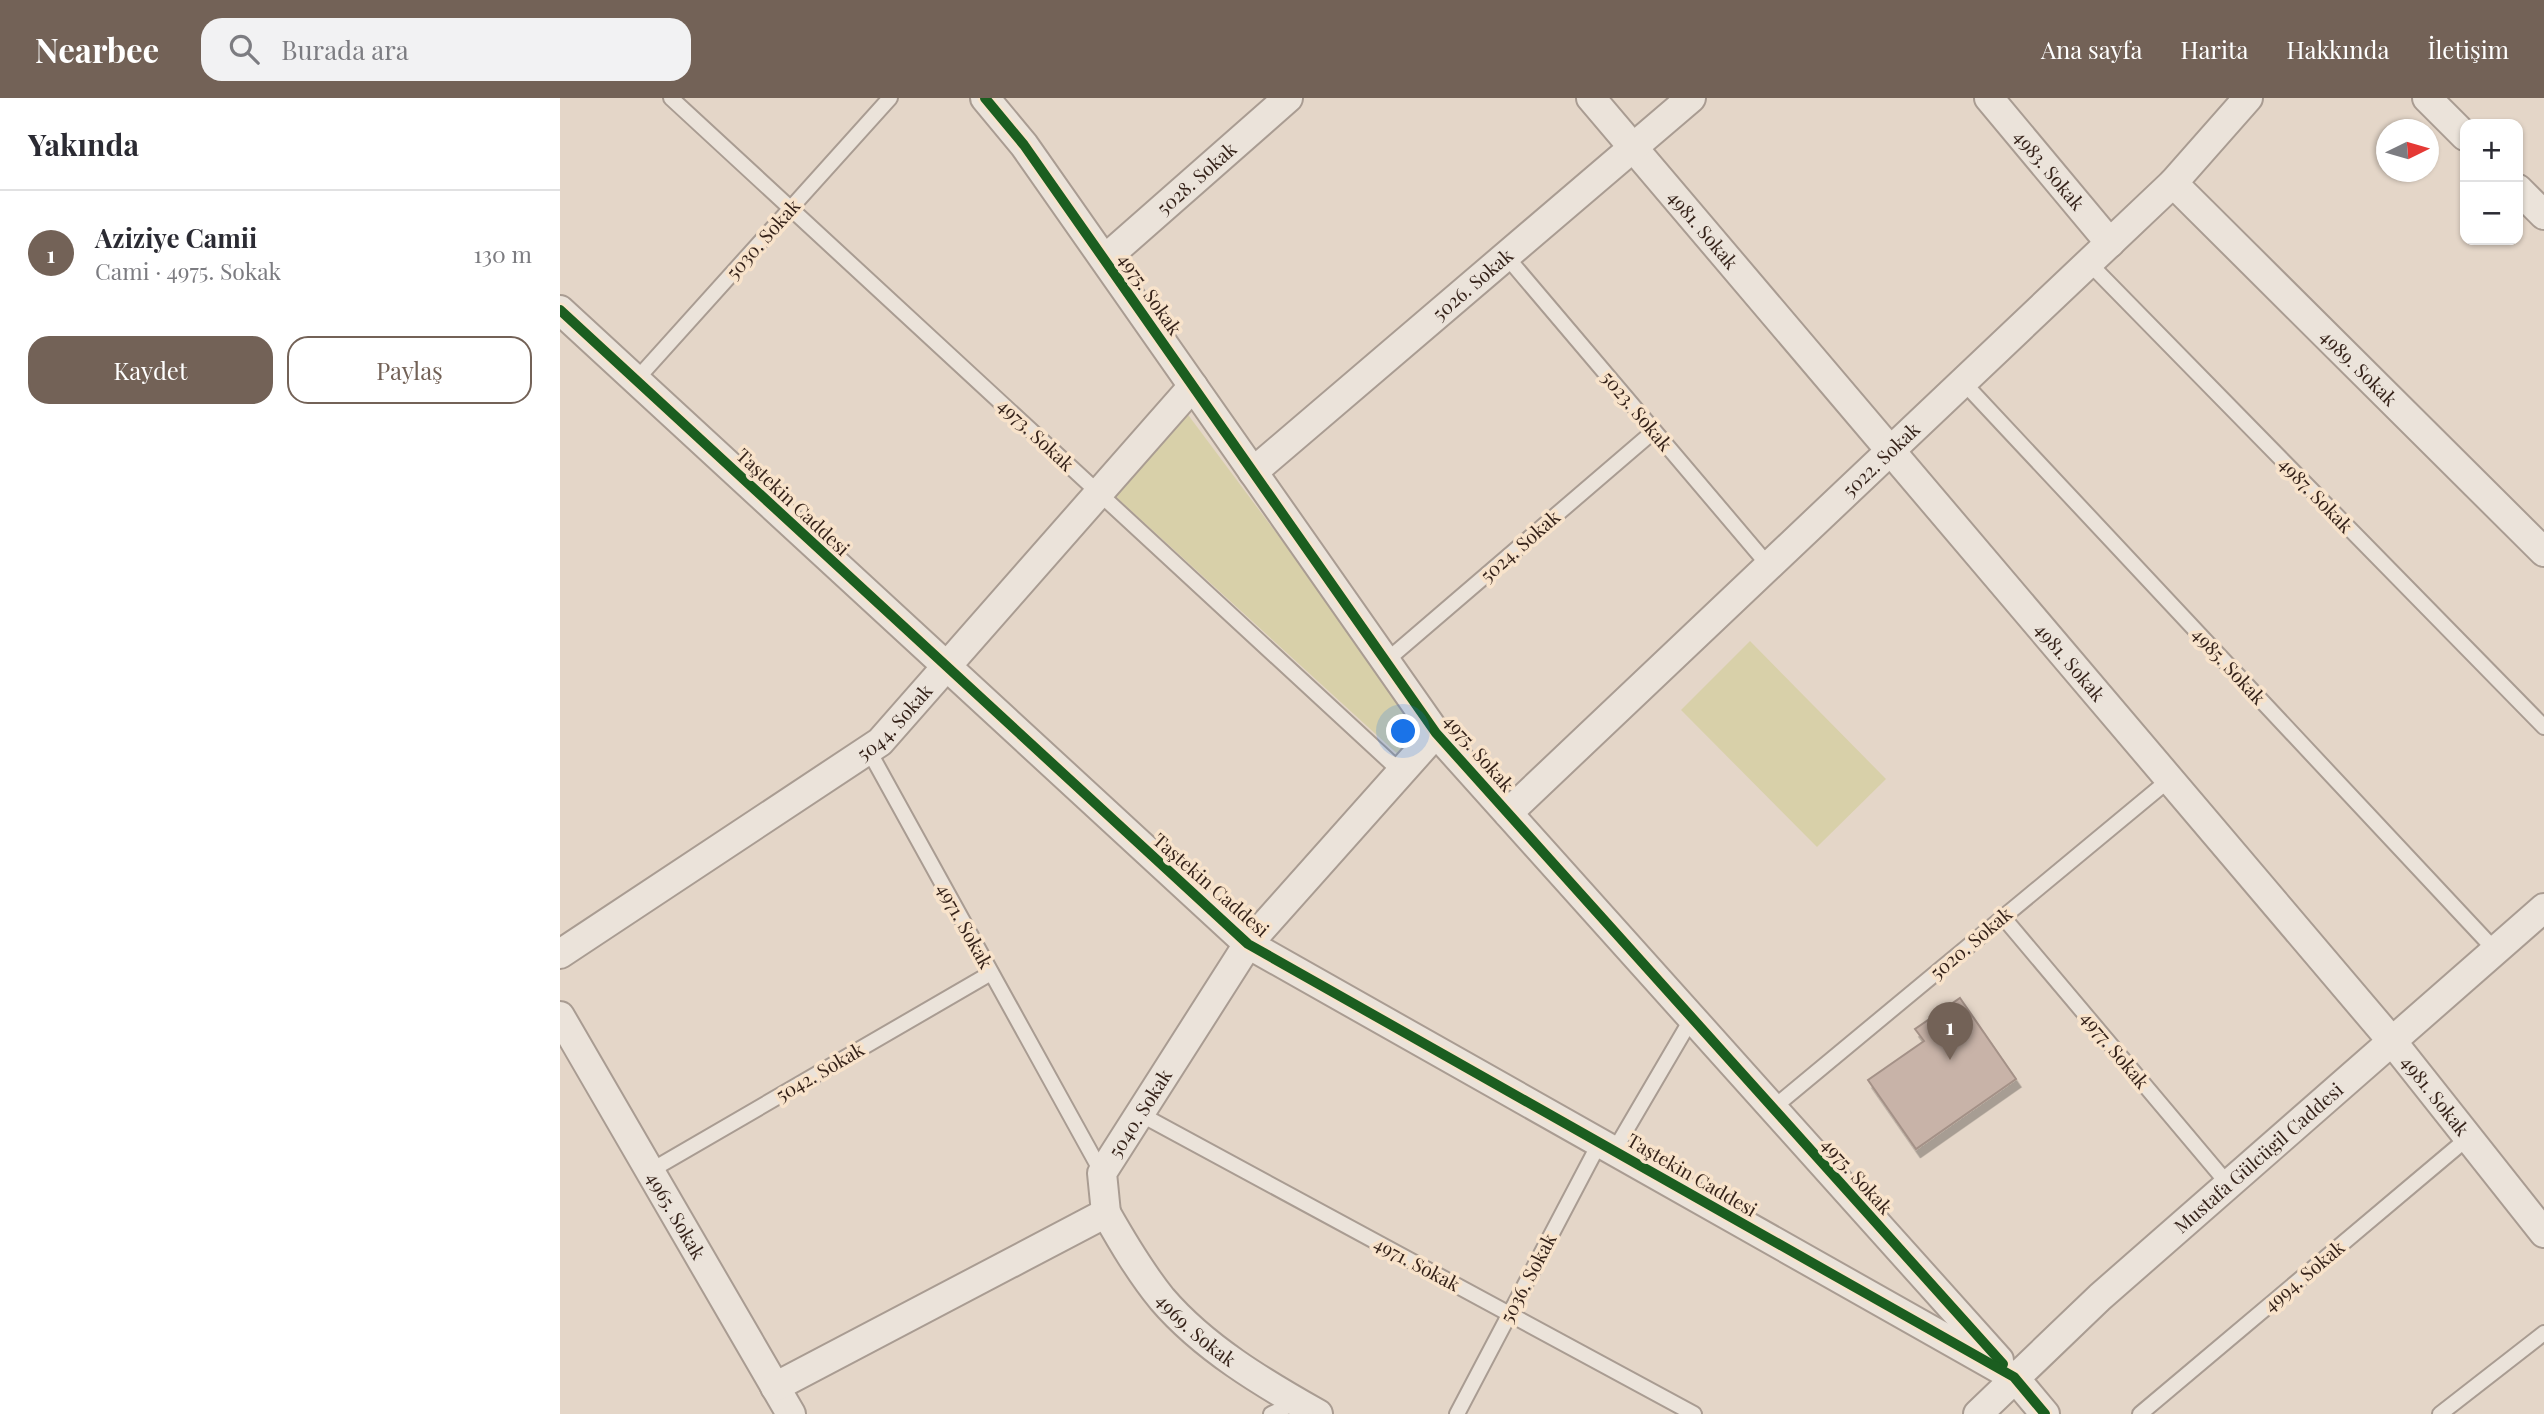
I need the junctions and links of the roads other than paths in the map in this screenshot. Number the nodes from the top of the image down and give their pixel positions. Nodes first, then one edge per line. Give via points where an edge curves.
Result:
1 (671, 98) edge
2 (890, 98) edge
3 (985, 98) edge
4 (1288, 98) edge
5 (1591, 98) edge
6 (1691, 98) edge
7 (1989, 98) edge
8 (2248, 98) edge
9 (2427, 98) edge
10 (2460, 131) edge
11 (1633, 148) junction
12 (2173, 183) junction
13 (2523, 194) edge
14 (790, 208) junction
15 (2544, 215) edge
16 (2110, 243) junction
17 (1506, 256) junction
18 (1105, 259) junction
19 (2089, 263) junction
20 (560, 310) edge
21 (636, 380) junction
22 (1963, 382) junction
23 (1193, 386) junction
24 (1654, 431) junction
25 (1891, 450) junction
26 (1253, 472) junction
27 (1099, 494) junction
28 (2544, 552) edge
29 (1769, 566) junction
30 (1386, 661) junction
31 (947, 668) junction
32 (2544, 727) edge
33 (1436, 733) junction
34 (869, 751) junction
35 (1401, 772) junction
36 (2169, 779) junction
37 (1508, 813) junction
38 (2544, 908) edge
39 (2003, 917) junction
40 (1248, 944) junction
41 (2495, 950) junction
42 (560, 954) edge
43 (991, 973) junction
44 (560, 1016) edge
45 (1692, 1018) junction
46 (2391, 1040) junction
47 (1773, 1108) junction
48 (1140, 1114) junction
49 (2469, 1137) junction
50 (1607, 1147) junction
51 (650, 1171) junction
52 (1102, 1173) junction
53 (2228, 1184) junction
54 (1106, 1213) junction
55 (2541, 1220) edge
56 (1510, 1314) junction
57 (2544, 1333) edge
58 (2014, 1377) junction
59 (775, 1387) junction
60 (1308, 1408) edge
61 (791, 1414) edge
62 (1271, 1414) edge
63 (1457, 1414) edge
64 (1694, 1414) edge
65 (1978, 1414) edge
66 (2045, 1414) edge
67 (2140, 1414) edge
68 (2440, 1414) edge

1 - 14 lane, 4973. Sokak
2 - 14 lane, 5030. Sokak
3 - 18 street, 4975. Sokak
4 - 18 street, 5028. Sokak
5 - 11 street, 4981. Sokak
6 - 11 street, 5026. Sokak
7 - 16 street, 4983. Sokak
8 - 12 street, 5022. Sokak
9 - 10 street
11 - 17 street, 5026. Sokak
11 - 25 street, 4981. Sokak
12 - 16 street, 5022. Sokak
12 - 28 street, 4989. Sokak
13 - 15 street
14 - 21 lane, 5030. Sokak
14 - 27 lane, 4973. Sokak
16 - 19 street, 5022. Sokak
17 - 24 lane, 5023. Sokak
17 - 26 street, 5026. Sokak
18 - 23 street, 4975. Sokak
19 - 22 street, 5022. Sokak
19 - 32 lane, 4987. Sokak
20 - 21 street, Taştekin Caddesi
21 - 31 street, Taştekin Caddesi
22 - 25 street, 5022. Sokak
22 - 41 lane, 4985. Sokak
23 - 26 street, 4975. Sokak
23 - 27 street, 5044. Sokak
24 - 29 lane, 5023. Sokak
24 - 30 lane, 5024. Sokak
25 - 29 street, 5022. Sokak
25 - 36 street, 4981. Sokak
26 - 30 street, 4975. Sokak
27 - 31 street, 5044. Sokak
27 - 35 lane, 4973. Sokak
29 - 37 street, 5022. Sokak
30 - 33 street, 4975. Sokak
31 - 34 street, 5044. Sokak
31 - 40 street, Taştekin Caddesi
33 - 35 street, 5040. Sokak
33 - 37 street, 4975. Sokak
34 - 42 street, 5044. Sokak
34 - 43 lane, 4971. Sokak
35 - 40 street, 5040. Sokak
36 - 39 lane, 5020. Sokak
36 - 46 street, 4981. Sokak
37 - 45 street, 4975. Sokak
38 - 41 street, Mustafa Gülcügil Caddesi
39 - 47 lane, 5020. Sokak
39 - 53 lane, 4977. Sokak
40 - 48 street, 5040. Sokak
40 - 50 street, Taştekin Caddesi
41 - 46 street, Mustafa Gülcügil Caddesi
43 - 51 lane, 5042. Sokak
43 - 52 lane, 4971. Sokak
44 - 51 street, 4965. Sokak
45 - 47 street, 4975. Sokak
45 - 50 lane, 5036. Sokak
46 - 49 street, 4981. Sokak
46 - 53 street, Mustafa Gülcügil Caddesi
47 - 58 street, 4975. Sokak
48 - 52 street, 5040. Sokak
48 - 56 lane, 4971. Sokak
49 - 55 street, 4981. Sokak
49 - 67 lane, 4994. Sokak
50 - 56 lane, 5036. Sokak
50 - 58 street, Taştekin Caddesi
51 - 59 street, 4965. Sokak
52 - 54 street, 5040. Sokak
53 - 58 street, Mustafa Gülcügil Caddesi
54 - 59 street
54 - 60 street, 4969. Sokak via 1146,1279 1172,1309 1232,1360
56 - 63 lane, 5036. Sokak
56 - 64 lane, 4971. Sokak
57 - 68 lane
58 - 65 street, Mustafa Gülcügil Caddesi
58 - 66 street, Taştekin Caddesi
59 - 61 street, 4965. Sokak
60 - 62 lane

